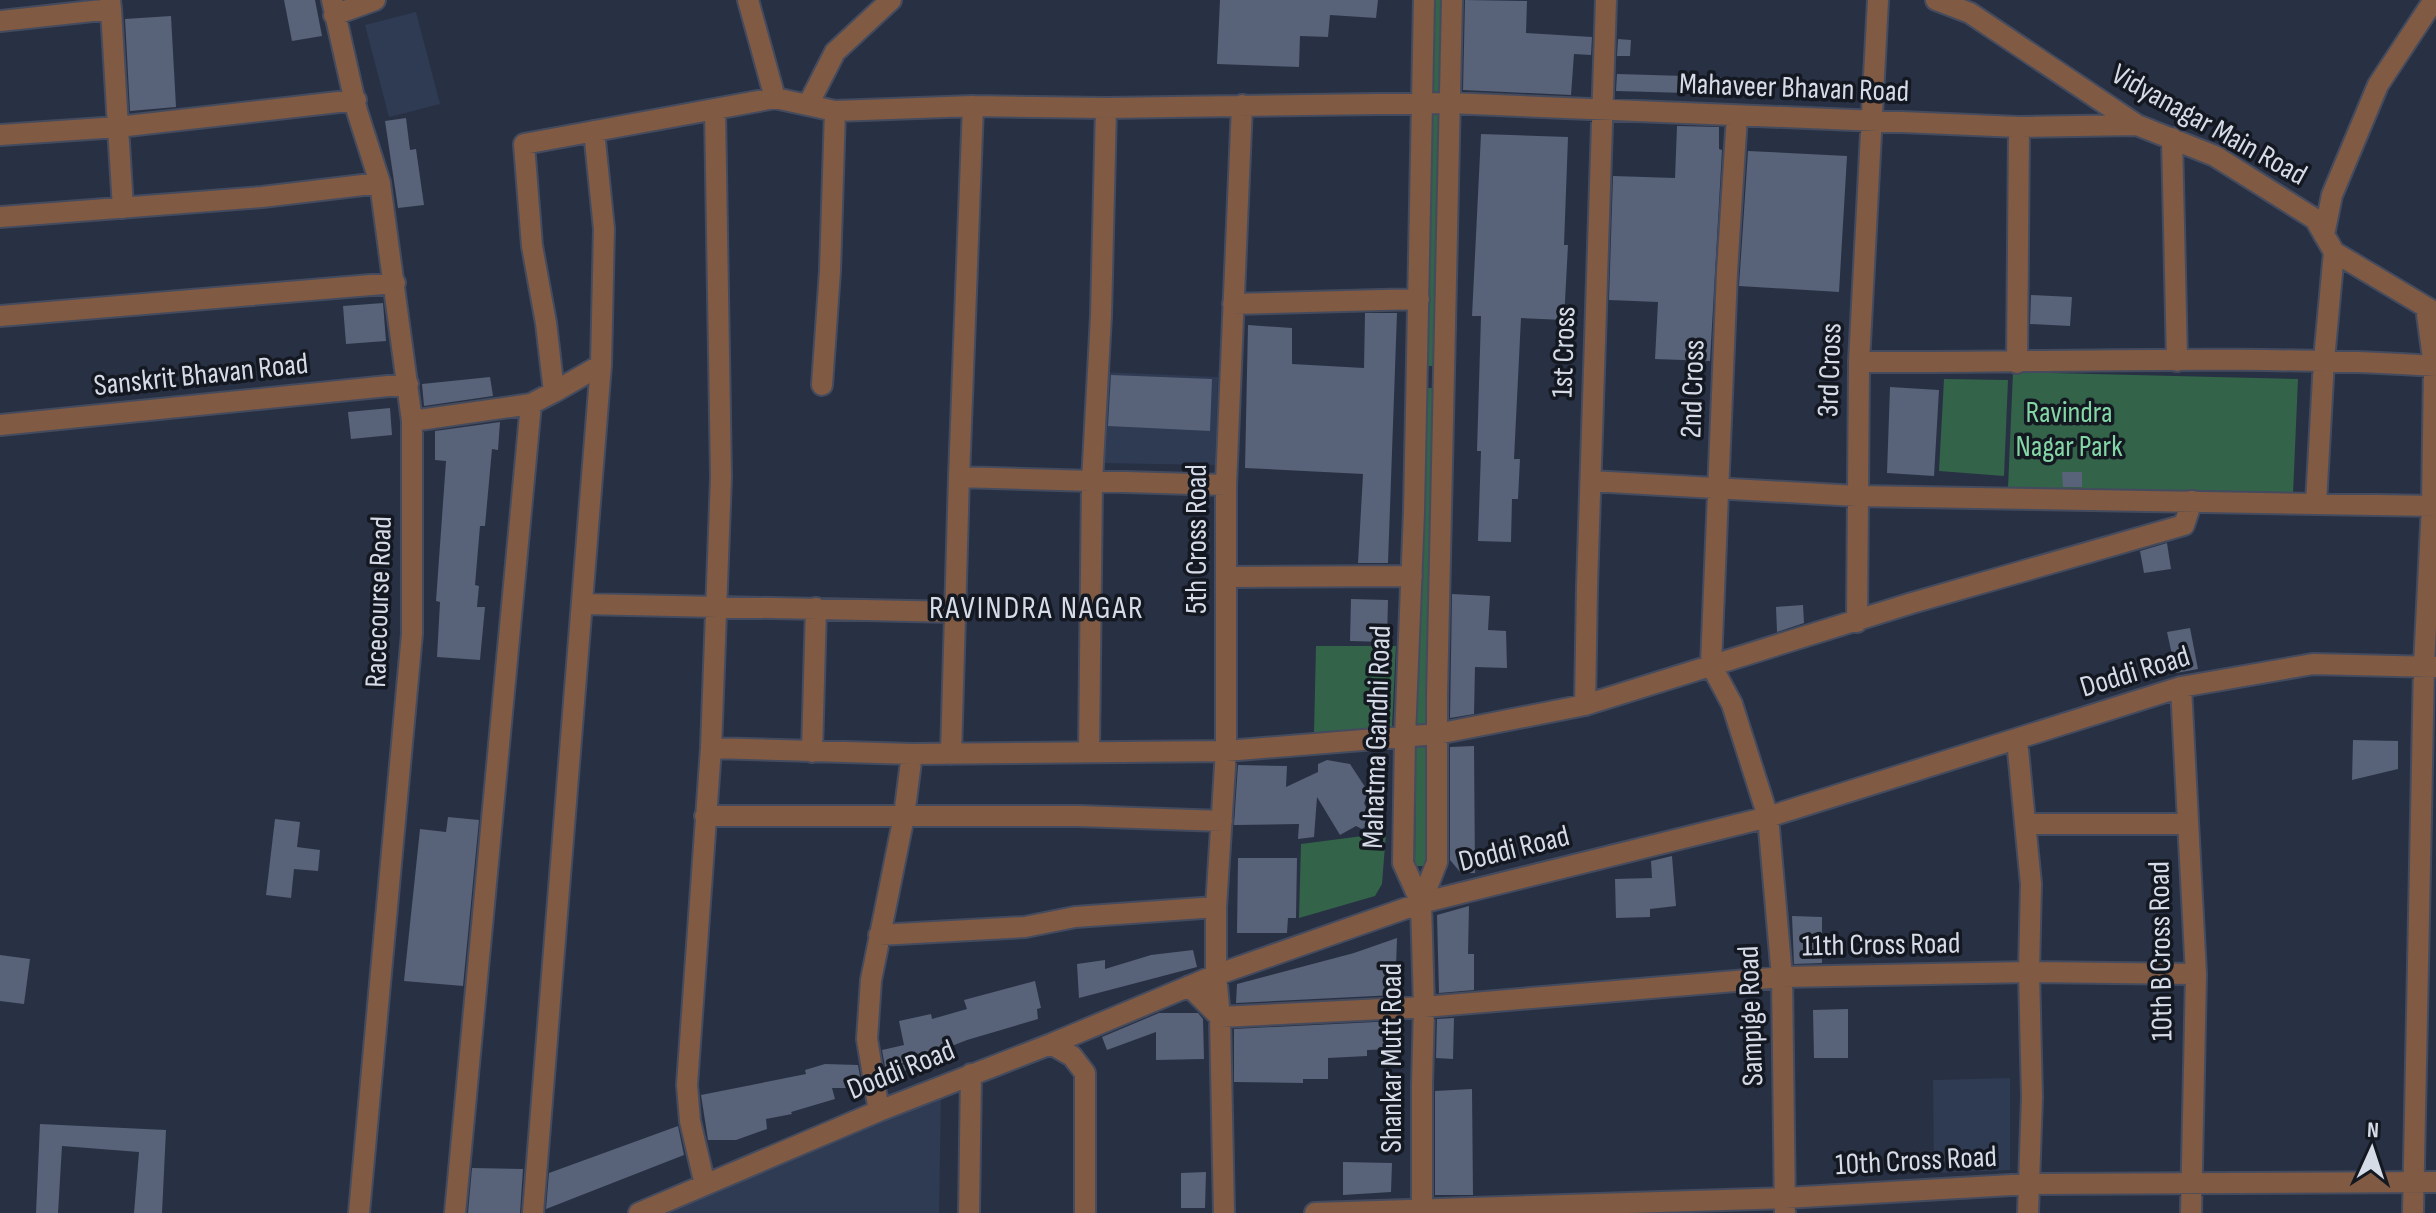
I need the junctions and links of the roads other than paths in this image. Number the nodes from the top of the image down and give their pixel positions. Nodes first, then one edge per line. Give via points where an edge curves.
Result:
1 (375, 0) edge
2 (748, 0) edge
3 (891, 0) edge
4 (1424, 0) edge
5 (1452, 0) edge
6 (1606, 0) edge
7 (1878, 0) edge
8 (1936, 0) edge
9 (2434, 0) edge
10 (110, 4) edge
11 (1970, 6) edge
12 (333, 8) edge
13 (0, 21) edge
14 (775, 98) junction
15 (356, 100) junction
16 (1421, 103) junction
17 (1449, 103) junction
18 (808, 105) junction
19 (1242, 105) junction
20 (973, 106) junction
21 (1106, 108) junction
22 (715, 109) junction
23 (1602, 110) junction
24 (835, 111) junction
25 (1737, 116) junction
26 (1873, 121) junction
27 (2137, 125) junction
28 (118, 127) junction
29 (2019, 127) junction
30 (594, 131) junction
31 (0, 135) edge
32 (2172, 138) junction
33 (380, 183) junction
34 (123, 208) junction
35 (0, 217) edge
36 (2329, 244) junction
37 (395, 283) junction
38 (1419, 299) junction
39 (1233, 304) junction
40 (2433, 304) edge
41 (0, 316) edge
42 (2324, 360) junction
43 (2177, 361) junction
44 (1859, 362) junction
45 (2017, 363) junction
46 (601, 365) junction
47 (2435, 366) edge
48 (1417, 377) junction
49 (1445, 379) junction
50 (408, 384) junction
51 (822, 385) dead end
52 (554, 392) junction
53 (531, 404) junction
54 (412, 421) junction
55 (0, 425) edge
56 (959, 477) junction
57 (1591, 481) junction
58 (1092, 482) junction
59 (1226, 485) junction
60 (1720, 487) junction
61 (1857, 496) junction
62 (2192, 501) junction
63 (2316, 503) junction
64 (2434, 506) edge
65 (1412, 576) junction
66 (1227, 577) junction
67 (583, 604) junction
68 (716, 605) junction
69 (816, 608) junction
70 (956, 612) junction
71 (1857, 622) junction
72 (1711, 665) junction
73 (2430, 667) edge
74 (2181, 687) junction
75 (1585, 705) junction
76 (1437, 734) junction
77 (1405, 737) junction
78 (2017, 740) junction
79 (711, 748) junction
80 (1226, 751) junction
81 (812, 752) junction
82 (1089, 752) junction
83 (912, 754) junction
84 (951, 754) junction
85 (705, 816) junction
86 (904, 816) junction
87 (1768, 817) junction
88 (1222, 821) junction
89 (2025, 824) junction
90 (2188, 824) junction
91 (1421, 903) junction
92 (1216, 907) junction
93 (879, 935) junction
94 (2029, 972) junction
95 (2196, 974) junction
96 (1216, 975) junction
97 (1782, 977) junction
98 (1189, 986) junction
99 (1424, 1007) junction
100 (1220, 1017) junction
101 (1051, 1044) junction
102 (971, 1074) junction
103 (879, 1111) junction
104 (2191, 1181) junction
105 (2413, 1181) junction
106 (2436, 1182) edge
107 (2029, 1184) junction
108 (705, 1185) junction
109 (1785, 1206) edge
110 (1422, 1211) edge
111 (359, 1213) edge
112 (455, 1213) edge
113 (533, 1213) edge
114 (639, 1213) edge
115 (969, 1213) edge
116 (1085, 1213) edge
117 (1224, 1213) edge
118 (1315, 1213) edge
119 (2028, 1213) edge
120 (2191, 1213) edge
121 (2413, 1213) edge

1 - 12 street
2 - 14 street
3 - 18 street via 835,52
4 - 16 street, Mahatma Gandhi Road
5 - 17 street, Mahatma Gandhi Road
6 - 23 street, 1st Cross
7 - 26 street, 3rd Cross
8 - 11 street, Vidyanagar Main Road
9 - 36 street via 2378,85 2332,195
10 - 13 street
10 - 28 street
11 - 27 street, Vidyanagar Main Road
12 - 15 street, Racecourse Road
14 - 18 street, Mahaveer Bhavan Road
14 - 22 street
15 - 28 street
15 - 33 street, Racecourse Road
16 - 17 street, Mahaveer Bhavan Road
16 - 19 street, Mahaveer Bhavan Road
16 - 38 street, Mahatma Gandhi Road
17 - 23 street, Mahaveer Bhavan Road
17 - 49 street, Mahatma Gandhi Road
18 - 24 street, Mahaveer Bhavan Road
19 - 21 street, Mahaveer Bhavan Road
19 - 39 street, 5th Cross Road
20 - 21 street, Mahaveer Bhavan Road
20 - 24 street, Mahaveer Bhavan Road
20 - 56 street
21 - 58 street
22 - 30 street
22 - 68 street via 721,477
23 - 25 street, Mahaveer Bhavan Road
23 - 57 street, 1st Cross
24 - 51 street
25 - 26 street, Mahaveer Bhavan Road
25 - 60 street, 2nd Cross
26 - 29 street, Mahaveer Bhavan Road
26 - 44 street, 3rd Cross
27 - 29 street, Mahaveer Bhavan Road
27 - 32 street, Vidyanagar Main Road
28 - 31 street
28 - 34 street
29 - 45 street
30 - 46 street via 604,229
30 - 52 street via 524,144 532,246
32 - 36 street, Vidyanagar Main Road via 2215,156 2315,219
32 - 43 street
33 - 34 street
33 - 37 street, Racecourse Road
34 - 35 street
36 - 40 street, Vidyanagar Main Road
36 - 42 street
37 - 41 street
37 - 50 street, Racecourse Road
38 - 39 street
38 - 48 street, Mahatma Gandhi Road
39 - 59 street, 5th Cross Road
40 - 47 street
42 - 43 street
42 - 47 street
42 - 63 street
43 - 45 street
44 - 45 street
44 - 61 street, 3rd Cross
46 - 52 street
46 - 67 street
47 - 64 street
48 - 49 street
48 - 65 street, Mahatma Gandhi Road
49 - 76 street, Mahatma Gandhi Road
50 - 54 street, Racecourse Road
50 - 55 street, Sanskrit Bhavan Road
52 - 53 street
53 - 54 street
53 - 112 street
54 - 111 street, Racecourse Road via 412,634
56 - 58 street
56 - 70 street
57 - 60 street
57 - 75 street, 1st Cross
58 - 59 street
58 - 82 street
59 - 66 street, 5th Cross Road
60 - 61 street
60 - 72 street, 2nd Cross
61 - 62 street
61 - 71 street, 3rd Cross
62 - 63 street
62 - 71 street via 2184,525
63 - 64 street
64 - 73 street
65 - 66 street
65 - 77 street, Mahatma Gandhi Road
66 - 80 street, 5th Cross Road
67 - 68 street
67 - 113 street
68 - 69 street
68 - 79 street
69 - 70 street
69 - 81 street
70 - 84 street
71 - 72 street
72 - 75 street
72 - 87 street, Sampige Road via 1732,704
73 - 74 street, Doddi Road via 2313,664
73 - 105 street
74 - 78 street, Doddi Road
74 - 90 street, 10th B Cross Road
75 - 76 street
76 - 77 street
76 - 91 street, Mahatma Gandhi Road via 1437,862
77 - 80 street
77 - 91 street, Mahatma Gandhi Road via 1403,863
78 - 87 street, Doddi Road
78 - 89 street
79 - 81 street
79 - 85 street
80 - 82 street
80 - 88 street, 5th Cross Road
81 - 83 street
82 - 84 street
83 - 84 street
83 - 86 street
85 - 86 street
85 - 108 street via 687,1085
86 - 88 street
86 - 93 street
87 - 91 street, Doddi Road
87 - 97 street, Sampige Road
88 - 92 street, 5th Cross Road
89 - 90 street
89 - 94 street via 2031,884
90 - 95 street, 10th B Cross Road
91 - 96 street, Doddi Road
91 - 99 street, Shankar Mutt Road
92 - 93 street via 1075,917 1025,927
92 - 96 street, 5th Cross Road
93 - 103 street via 867,1039
94 - 95 street, 11th Cross Road
94 - 97 street, 11th Cross Road
94 - 107 street
95 - 104 street, 10th B Cross Road
96 - 98 street, Doddi Road
96 - 100 street, 5th Cross Road
97 - 99 street, 11th Cross Road
97 - 109 street, Sampige Road
98 - 100 street
98 - 101 street, Doddi Road
99 - 100 street, 11th Cross Road
99 - 110 street, Shankar Mutt Road
100 - 117 street, 5th Cross Road
101 - 102 street, Doddi Road
101 - 116 street via 1072,1056 1085,1073
102 - 103 street, Doddi Road
102 - 115 street
103 - 108 street, Doddi Road
104 - 105 street, 10th Cross Road
104 - 107 street, 10th Cross Road
104 - 120 street, 10th B Cross Road
105 - 106 street, 10th Cross Road
105 - 121 street
107 - 109 street, 10th Cross Road
107 - 119 street
108 - 114 street, Doddi Road
109 - 110 street, 10th Cross Road
110 - 118 street, 10th Cross Road

